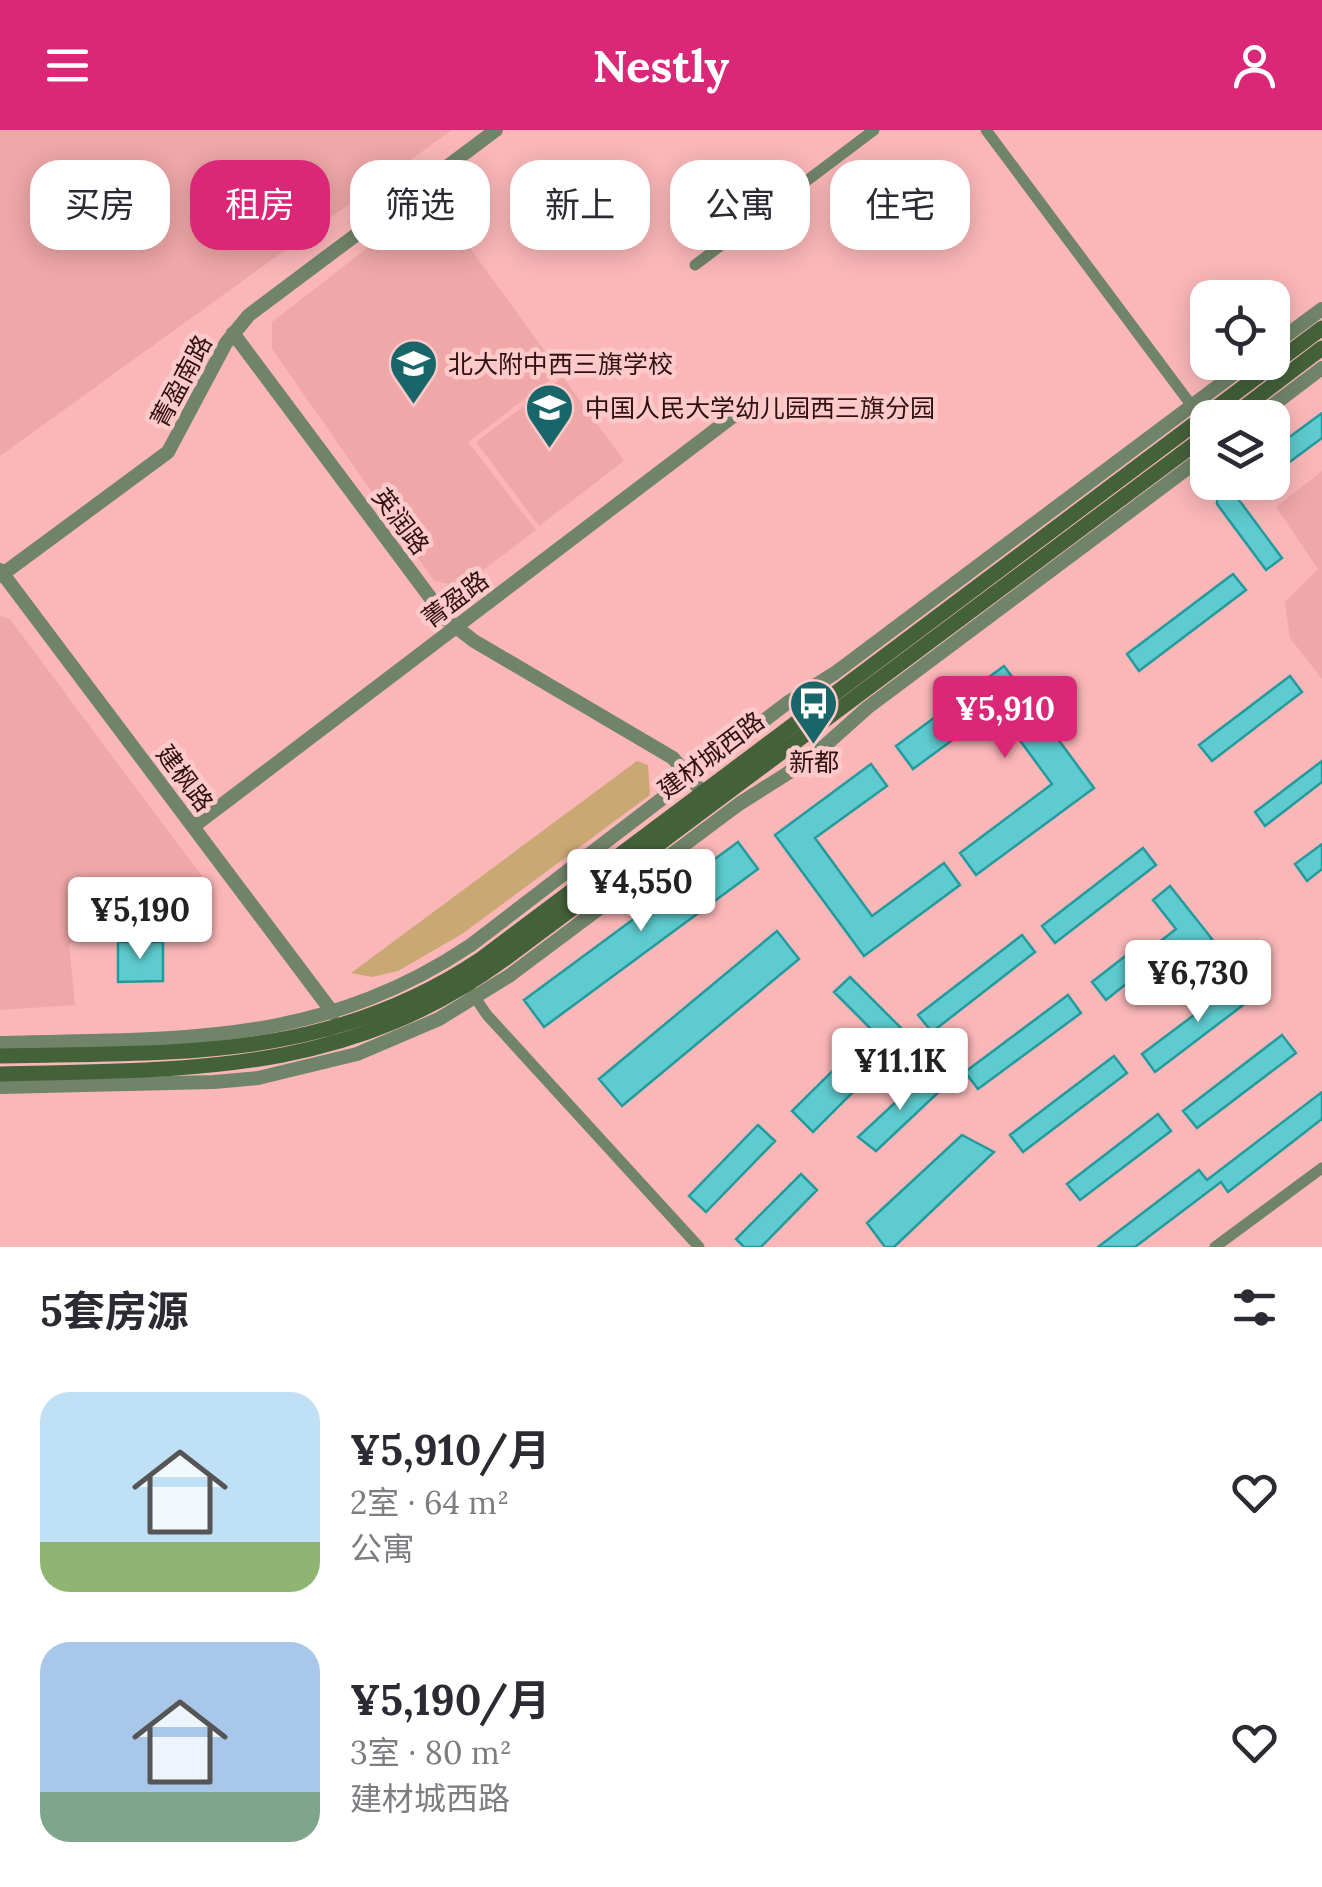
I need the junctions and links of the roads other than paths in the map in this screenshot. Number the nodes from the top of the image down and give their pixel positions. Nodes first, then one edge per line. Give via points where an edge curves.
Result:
1 (496, 130) edge
2 (874, 130) edge
3 (986, 130) edge
4 (695, 266) dead end
5 (1322, 308) edge
6 (1322, 328) edge
7 (233, 332) junction
8 (1290, 332) edge
9 (1322, 348) edge
10 (1322, 368) edge
11 (1226, 380) edge
12 (1200, 400) edge
13 (1254, 400) edge
14 (1280, 400) edge
15 (1190, 403) edge
16 (1190, 407) edge
17 (744, 408) dead end
18 (1190, 447) edge
19 (1190, 467) edge
20 (1, 573) edge
21 (456, 627) junction
22 (690, 776) junction
23 (708, 798) junction
24 (194, 826) junction
25 (468, 985) junction
26 (422, 994) junction
27 (357, 1005) junction
28 (333, 1013) junction
29 (0, 1043) edge
30 (0, 1056) edge
31 (0, 1074) edge
32 (0, 1088) edge
33 (1322, 1168) edge
34 (699, 1247) edge
35 (1215, 1247) edge

1 - 7 street, 菁盈南路
2 - 4 street
3 - 15 street
5 - 8 street
6 - 23 main road, 建材城西路
7 - 20 street, 菁盈南路 via 168,452
7 - 21 street, 英润路
9 - 13 main road
10 - 14 street
11 - 12 street, 建材城西路
16 - 22 street, 建材城西路
17 - 21 street, 菁盈路
18 - 23 main road, 建材城西路
19 - 25 street, 建材城西路 via 866,708 796,770
20 - 24 street, 建枫路
21 - 22 street, 英润路 via 667,754
21 - 24 street, 菁盈路
22 - 23 street, 英润路
22 - 27 street, 建材城西路 via 471,945
23 - 25 main road, 建材城西路
24 - 28 street, 建枫路
25 - 26 main road, 建材城西路
25 - 31 main road, 建材城西路 via 365,1034 272,1060
25 - 32 street, 建材城西路 via 379,1046 284,1073 214,1082
25 - 34 street
26 - 27 street
26 - 30 main road, 建材城西路 via 336,1028 249,1048
27 - 28 street, 建材城西路
28 - 29 street, 建材城西路 via 206,1038
33 - 35 street

